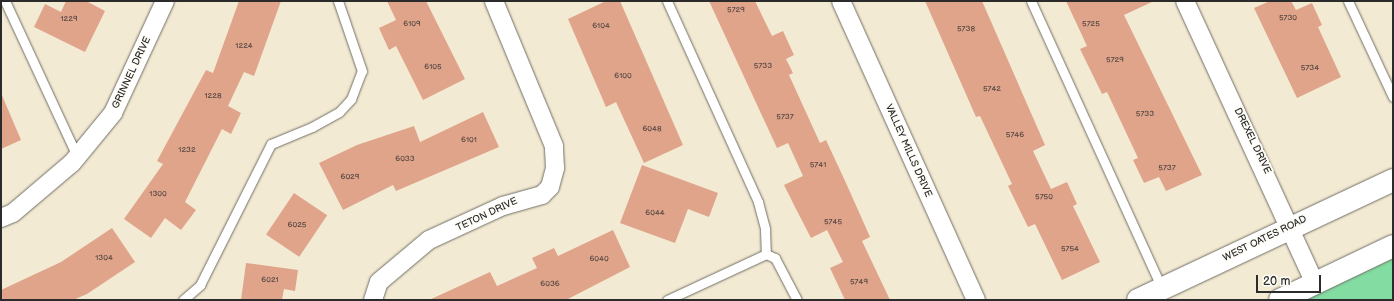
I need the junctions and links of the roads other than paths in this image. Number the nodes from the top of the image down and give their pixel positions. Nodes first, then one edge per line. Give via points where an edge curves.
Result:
1 (5, 1) edge
2 (165, 1) edge
3 (338, 1) edge
4 (494, 1) edge
5 (667, 1) edge
6 (841, 1) edge
7 (1031, 1) edge
8 (1185, 1) edge
9 (1348, 1) edge
10 (1393, 97) edge
11 (77, 156) junction
12 (1393, 180) edge
13 (1, 218) edge
14 (1292, 226) junction
15 (1393, 246) edge
16 (766, 254) junction
17 (1316, 282) junction
18 (1162, 289) junction
19 (196, 296) edge
20 (183, 300) edge
21 (373, 300) edge
22 (667, 300) edge
23 (797, 300) edge
24 (976, 300) edge
25 (1138, 300) edge
26 (1280, 300) edge

1 - 11 lane
2 - 11 street, GRINNEL DRIVE via 113,113
3 - 19 lane via 362,71 351,99 339,112 312,127 271,144
4 - 21 street, TETON DRIVE via 554,146 555,168 550,187 542,195 503,206 429,240 379,282
5 - 16 lane via 758,202 765,229
6 - 24 street, VALLEY MILLS DRIVE
7 - 18 lane
8 - 14 street, DREXEL DRIVE
9 - 10 lane
11 - 13 street, GRINNEL DRIVE via 13,213
12 - 14 main road, WEST OATES ROAD
14 - 17 street, DREXEL DRIVE
14 - 18 main road, WEST OATES ROAD
15 - 17 main road
16 - 22 lane
16 - 23 lane via 775,258
17 - 26 main road
18 - 25 main road, WEST OATES ROAD
19 - 20 lane

